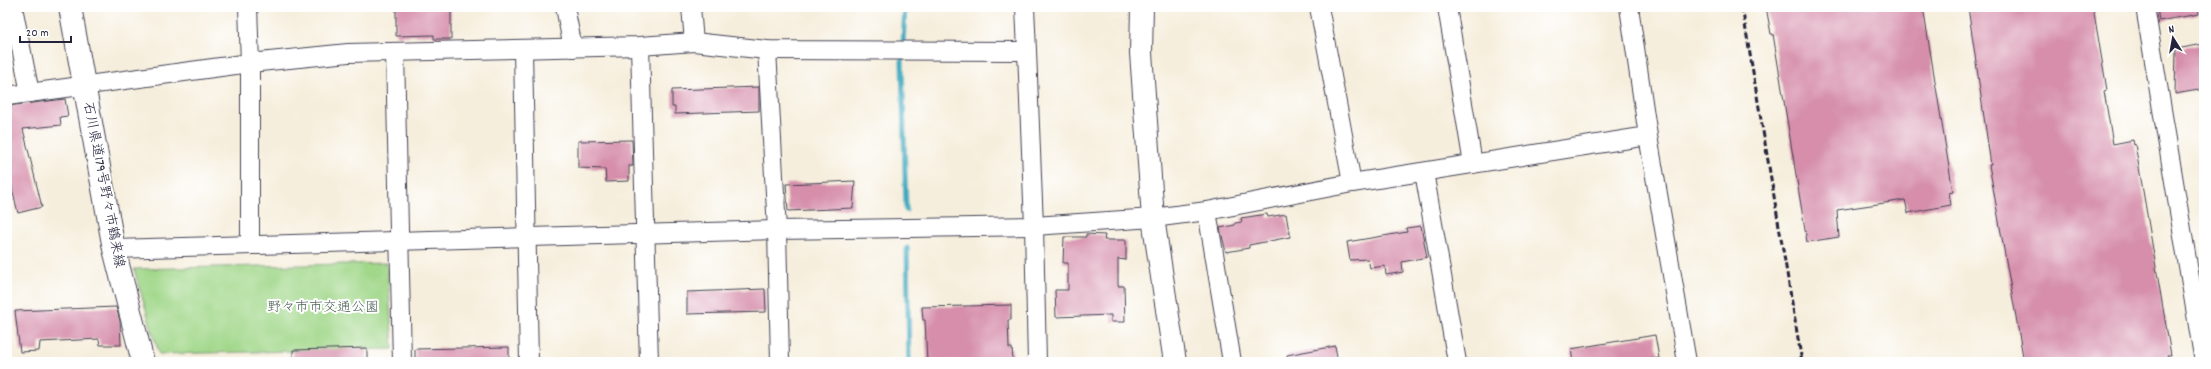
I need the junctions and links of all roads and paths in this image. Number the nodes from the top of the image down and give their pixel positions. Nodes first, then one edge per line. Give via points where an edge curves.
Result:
1 (13, 7) edge
2 (70, 7) edge
3 (248, 7) edge
4 (565, 7) edge
5 (691, 7) edge
6 (1025, 7) edge
7 (1142, 7) edge
8 (1319, 7) edge
9 (1447, 7) edge
10 (1629, 7) edge
11 (2145, 7) edge
12 (694, 42) junction
13 (640, 46) junction
14 (572, 48) junction
15 (523, 49) junction
16 (767, 50) junction
17 (1027, 51) junction
18 (395, 52) junction
19 (250, 63) junction
20 (83, 86) junction
21 (30, 93) junction
22 (7, 96) edge
23 (1648, 136) junction
24 (1473, 164) junction
25 (1424, 172) junction
26 (1352, 183) junction
27 (1207, 211) junction
28 (1153, 218) junction
29 (1034, 226) junction
30 (777, 230) junction
31 (646, 235) junction
32 (527, 238) junction
33 (398, 240) junction
34 (250, 245) junction
35 (114, 249) junction
36 (143, 362) edge
37 (402, 362) edge
38 (529, 362) edge
39 (649, 362) edge
40 (780, 362) edge
41 (1037, 362) edge
42 (1175, 362) edge
43 (1232, 362) edge
44 (1457, 362) edge
45 (1687, 362) edge
46 (2204, 362) edge

1 - 21 street
2 - 20 main road, 石川県道179号野々市鶴来線
3 - 19 street
4 - 14 street
5 - 12 street
6 - 17 street
7 - 28 main road via 1141,53
8 - 26 street
9 - 24 street
10 - 23 street
11 - 46 street
12 - 13 street
12 - 16 street
13 - 14 street
13 - 31 street
14 - 15 street
15 - 18 street
15 - 32 street
16 - 17 street
16 - 30 street
17 - 29 street
18 - 19 street via 348,53
18 - 33 street
19 - 20 street
19 - 34 street
20 - 21 street
20 - 35 main road, 石川県道179号野々市鶴来線
21 - 22 street
23 - 24 street
23 - 45 street
24 - 25 street
25 - 26 street
25 - 44 street
26 - 27 street
27 - 28 street
27 - 43 street
28 - 29 street
28 - 42 main road
29 - 30 street
29 - 41 street
30 - 31 street
30 - 40 street
31 - 32 street
31 - 39 street
32 - 33 street
32 - 38 street
33 - 34 street
33 - 37 street
34 - 35 street
35 - 36 main road, 石川県道179号野々市鶴来線

